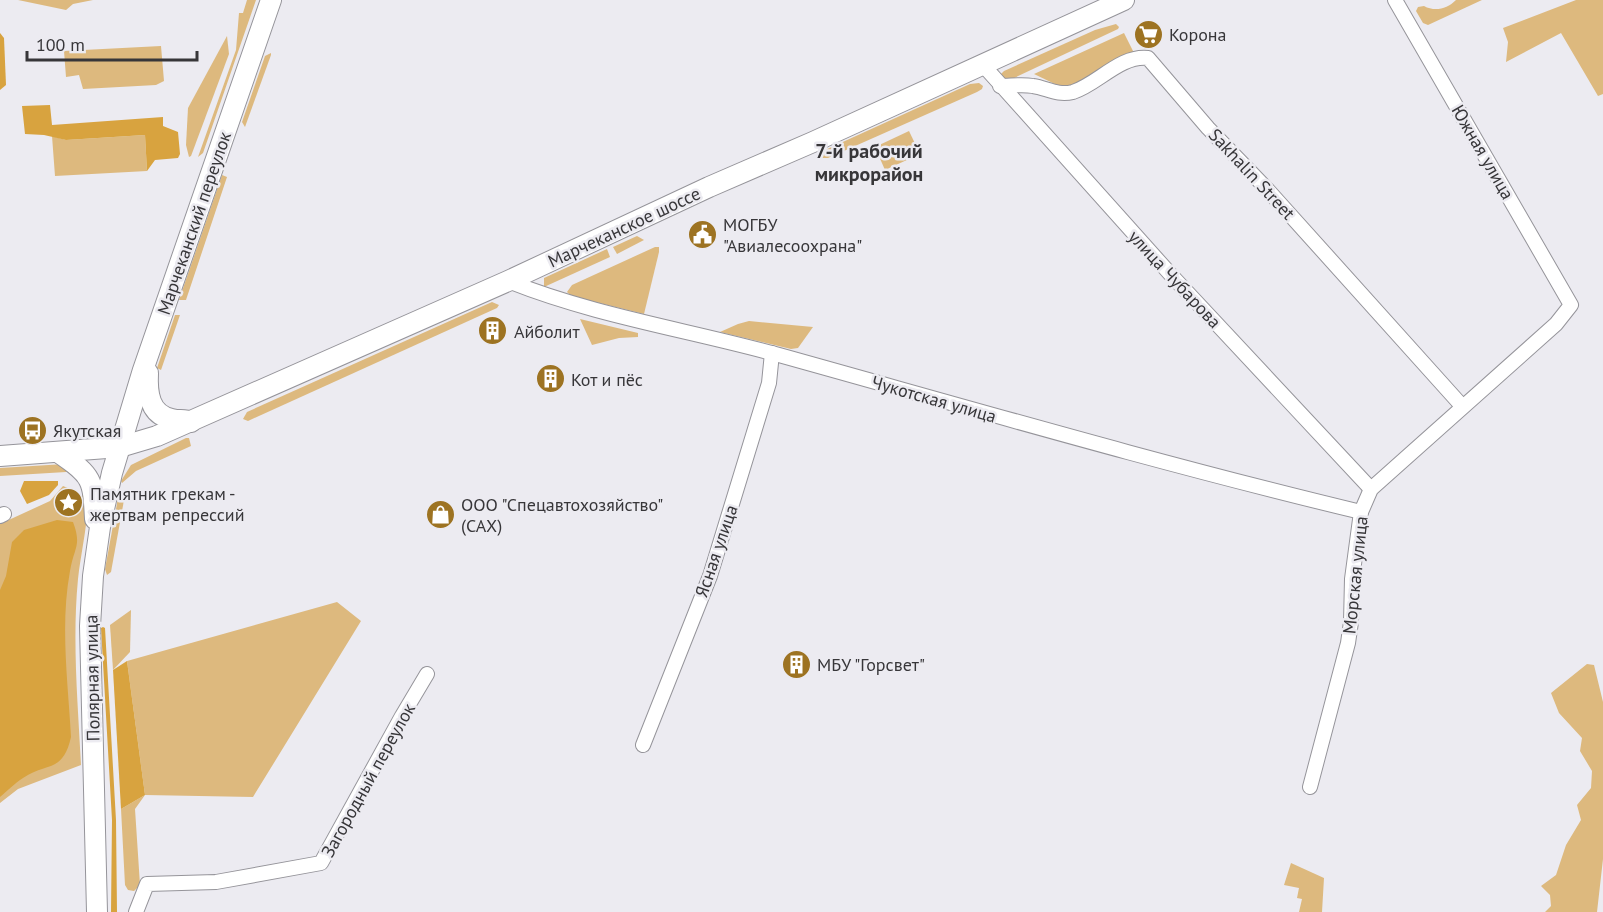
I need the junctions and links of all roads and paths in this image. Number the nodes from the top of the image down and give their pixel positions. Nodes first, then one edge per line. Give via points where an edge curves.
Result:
1 (271, 0) edge
2 (1124, 0) edge
3 (1395, 0) edge
4 (983, 65) junction
5 (1000, 86) junction
6 (508, 281) junction
7 (1571, 305) joint
8 (150, 350) junction
9 (772, 353) junction
10 (1462, 406) junction
11 (191, 422) junction
12 (120, 447) junction
13 (59, 453) junction
14 (0, 456) edge
15 (1371, 489) junction
16 (1361, 512) junction
17 (96, 552) junction
18 (427, 674) dead end
19 (643, 745) dead end
20 (1310, 787) dead end
21 (97, 912) edge
22 (136, 912) edge

1 - 8 street, Марчеканский переулок
2 - 4 street, Марчеканское шоссе
3 - 7 street, Южная улица
4 - 5 street, улица Чубарова
4 - 6 street, Марчеканское шоссе
5 - 10 street, Sakhalin Street via 1072,92 1129,61 1148,58
5 - 15 street, улица Чубарова
6 - 9 street, Чукотская улица via 560,300
6 - 11 street, Марчеканское шоссе
7 - 10 street, Морская улица via 1556,324
8 - 11 street via 147,392 152,406 169,419
8 - 12 street, Марчеканский переулок
9 - 16 street, Чукотская улица via 1101,447
9 - 19 street, Ясная улица via 769,383 710,576
10 - 15 street, Морская улица
11 - 12 street, Марчеканское шоссе
12 - 13 street, Марчеканское шоссе
12 - 17 street, Полярная улица
13 - 14 street, Марчеканское шоссе
13 - 17 street via 90,480
15 - 16 street, Морская улица
16 - 20 street, Морская улица via 1348,644
17 - 21 street, Полярная улица via 90,626
18 - 22 street, Загородный переулок via 321,864 216,882 147,884

